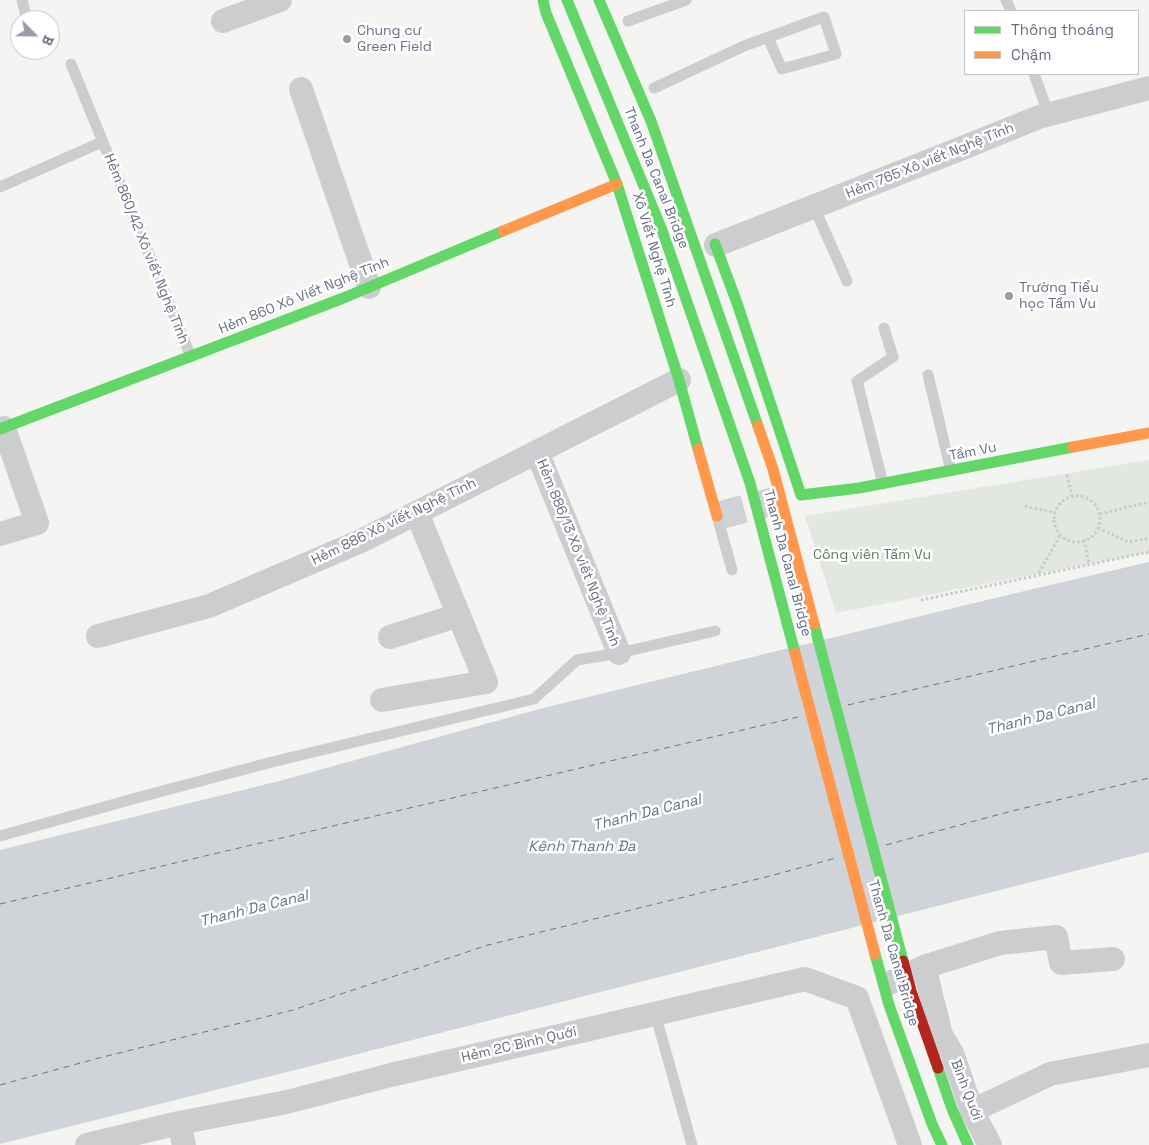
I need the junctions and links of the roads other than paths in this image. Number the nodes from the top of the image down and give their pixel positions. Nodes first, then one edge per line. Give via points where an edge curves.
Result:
1 (280, 0) edge
2 (544, 0) edge
3 (567, 0) edge
4 (600, 0) edge
5 (686, 0) edge
6 (222, 21) dead end
7 (628, 22) dead end
8 (768, 38) junction
9 (70, 64) dead end
10 (1034, 75) edge
11 (654, 88) dead end
12 (1149, 88) edge
13 (301, 90) dead end
14 (1049, 114) junction
15 (102, 142) junction
16 (617, 184) junction
17 (0, 187) edge
18 (814, 207) junction
19 (714, 241) joint
20 (847, 281) dead end
21 (369, 287) junction
22 (884, 328) dead end
23 (191, 357) junction
24 (928, 374) dead end
25 (679, 380) junction
26 (1, 425) edge
27 (1149, 434) edge
28 (537, 452) junction
29 (950, 471) junction
30 (883, 484) junction
31 (417, 513) junction
32 (717, 516) joint
33 (0, 534) edge
34 (732, 570) dead end
35 (459, 615) junction
36 (715, 632) dead end
37 (98, 636) dead end
38 (390, 637) dead end
39 (619, 653) junction
40 (382, 700) dead end
41 (0, 836) edge
42 (1113, 959) dead end
43 (924, 967) junction
44 (857, 998) junction
45 (655, 1013) junction
46 (940, 1035) junction
47 (1149, 1055) edge
48 (878, 1058) junction
49 (972, 1111) junction
50 (181, 1134) edge
51 (87, 1145) edge
52 (692, 1145) edge
53 (910, 1145) edge
54 (942, 1145) edge
55 (968, 1145) edge
56 (990, 1145) edge

1 - 6 street
2 - 16 main road, Xô Viết Nghệ Tĩnh via 546,14
3 - 54 main road, Thanh Da Canal Bridge via 662,230 750,483 889,1005
4 - 55 main road, Thanh Da Canal Bridge via 651,121 773,469 911,991
5 - 7 lane
8 - 8 lane via 824,18 836,54 782,69
8 - 11 lane
9 - 15 lane, Hẻm 860/42 Xô viết Nghệ Tĩnh
10 - 14 lane
12 - 14 street, Hẻm 765 Xô viết Nghệ Tĩnh
13 - 21 street
14 - 18 street, Hẻm 765 Xô viết Nghệ Tĩnh
15 - 17 lane, Hẻm 860/42 Xô viết Nghệ Tĩnh
15 - 23 lane, Hẻm 860/42 Xô viết Nghệ Tĩnh
16 - 21 main road, Hẻm 860 Xô Viết Nghệ Tĩnh
16 - 25 main road, Xô Viết Nghệ Tĩnh
18 - 19 street, Hẻm 765 Xô viết Nghệ Tĩnh
18 - 20 lane
19 - 30 main road, Tầm Vu via 801,494
21 - 23 main road, Hẻm 860 Xô Viết Nghệ Tĩnh
22 - 30 lane via 892,357 857,381
23 - 26 main road, Hẻm 860 Xô Viết Nghệ Tĩnh
24 - 29 lane
25 - 28 street, Hẻm 886 Xô viết Nghệ Tĩnh
25 - 32 main road, Xô Viết Nghệ Tĩnh
26 - 33 street via 37,523
27 - 29 main road, Tầm Vu
28 - 31 street, Hẻm 886 Xô viết Nghệ Tĩnh
28 - 39 street, Hẻm 886/13 Xô viết Nghệ Tĩnh
29 - 30 main road, Tầm Vu
31 - 35 street
31 - 37 street, Hẻm 886 Xô viết Nghệ Tĩnh via 361,541 209,606
32 - 34 lane
35 - 38 street
35 - 40 street via 486,682
36 - 39 lane
39 - 41 lane via 577,660 534,699 276,761
42 - 43 street via 1062,963 1056,937 1000,944
43 - 44 street
43 - 46 street, Bình Quới
44 - 45 street, Hẻm 2C Bình Quới via 805,979
44 - 48 street
45 - 50 street, Hẻm 2C Bình Quới via 391,1075
45 - 52 lane
46 - 48 street
46 - 49 street, Bình Quới via 952,1053
47 - 49 street via 1050,1074
48 - 53 street
49 - 56 street, Bình Quới
50 - 51 street, Hẻm 2C Bình Quới

